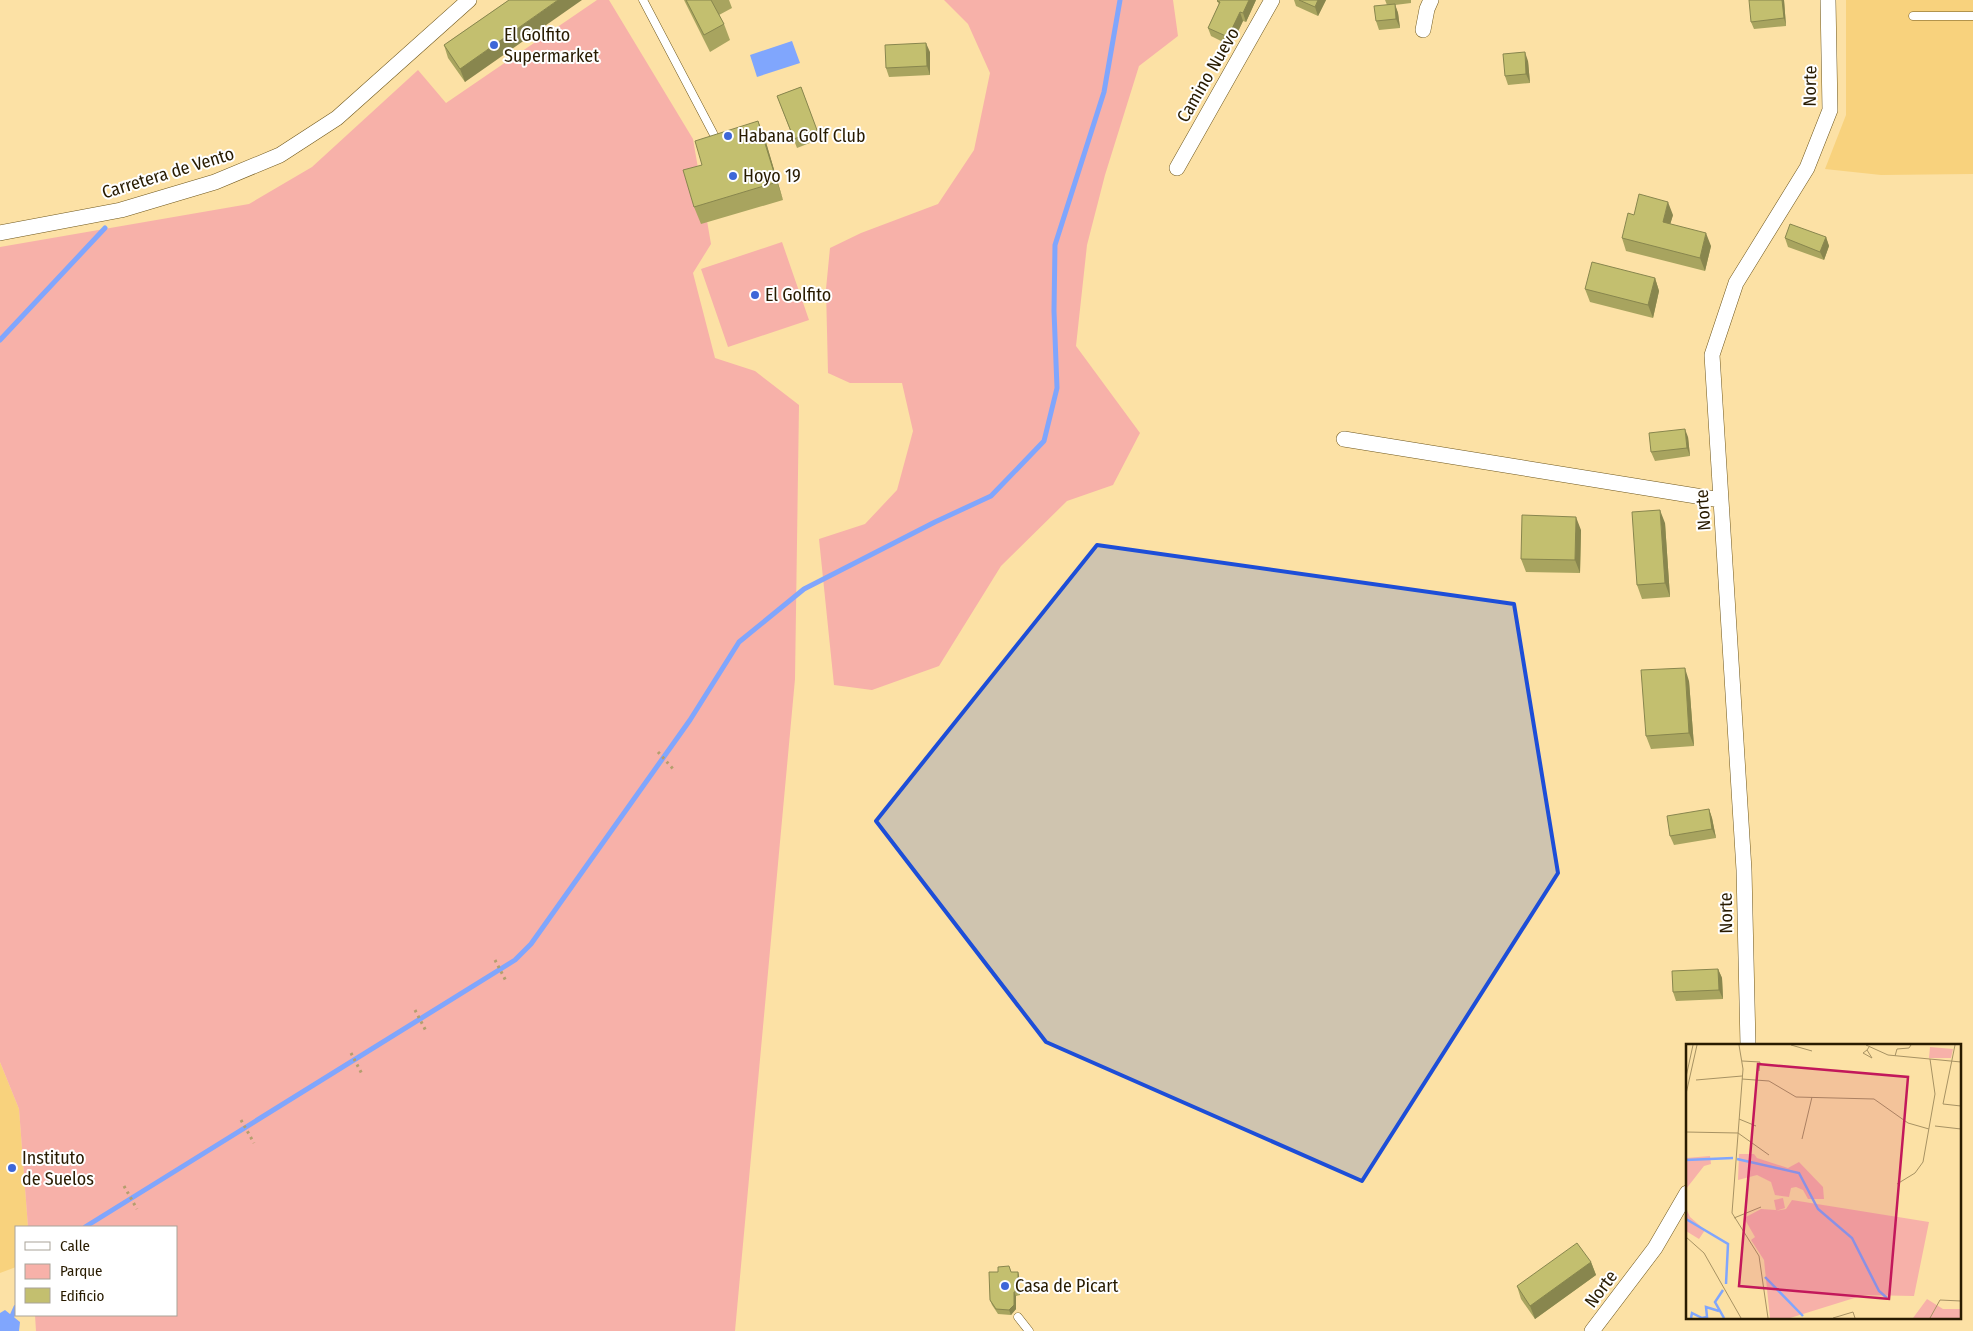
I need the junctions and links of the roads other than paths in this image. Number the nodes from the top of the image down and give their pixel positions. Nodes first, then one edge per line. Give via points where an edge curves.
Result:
1 (469, 0) edge
2 (643, 0) edge
3 (1272, 0) edge
4 (1431, 0) edge
5 (1828, 0) edge
6 (1913, 16) dead end
7 (1973, 16) edge
8 (1423, 30) dead end
9 (713, 133) edge
10 (1177, 168) dead end
11 (0, 233) edge
12 (1344, 439) dead end
13 (1721, 500) junction
14 (1748, 1044) edge
15 (1686, 1195) edge
16 (1018, 1317) dead end
17 (1029, 1331) edge
18 (1592, 1331) edge

1 - 11 street, Carretera de Vento via 336,118 280,155 215,182 121,210
2 - 9 lane
3 - 10 street, Camino Nuevo
4 - 8 street
5 - 13 street, Norte via 1830,110 1806,168 1736,283 1712,355
6 - 7 lane
12 - 13 street
13 - 14 street, Norte via 1744,870
15 - 18 street, Norte via 1655,1248
16 - 17 lane

